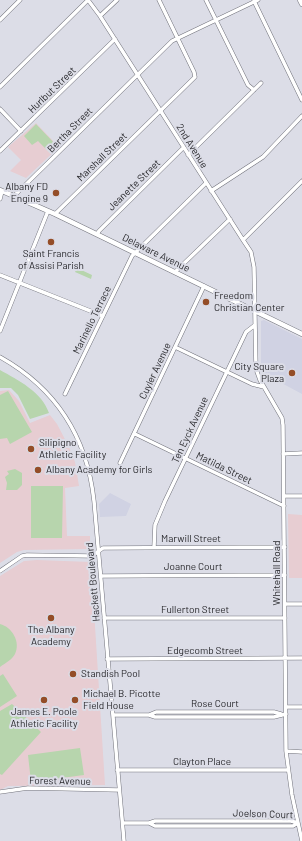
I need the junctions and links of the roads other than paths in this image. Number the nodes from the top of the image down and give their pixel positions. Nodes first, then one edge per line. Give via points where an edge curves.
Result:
1 (20, 0) edge
2 (88, 0) edge
3 (117, 0) edge
4 (159, 0) edge
5 (206, 0) edge
6 (300, 0) edge
7 (255, 1) edge
8 (302, 4) edge
9 (100, 16) junction
10 (0, 20) edge
11 (216, 21) junction
12 (114, 39) junction
13 (178, 39) junction
14 (138, 75) junction
15 (261, 83) dead end
16 (0, 87) edge
17 (254, 90) junction
18 (302, 99) edge
19 (0, 109) edge
20 (161, 111) junction
21 (302, 116) edge
22 (21, 131) junction
23 (183, 148) junction
24 (0, 152) edge
25 (188, 155) junction
26 (302, 181) edge
27 (206, 183) junction
28 (1, 191) edge
29 (211, 191) junction
30 (14, 196) junction
31 (0, 199) edge
32 (48, 211) junction
33 (55, 214) junction
34 (230, 219) junction
35 (97, 234) junction
36 (243, 240) junction
37 (135, 253) junction
38 (175, 272) junction
39 (0, 275) edge
40 (19, 282) junction
41 (204, 286) junction
42 (254, 310) junction
43 (103, 316) junction
44 (255, 325) junction
45 (0, 331) edge
46 (302, 334) edge
47 (175, 347) junction
48 (0, 357) edge
49 (226, 372) junction
50 (264, 387) junction
51 (65, 394) dead end
52 (134, 434) junction
53 (302, 453) edge
54 (283, 454) junction
55 (186, 458) junction
56 (120, 463) dead end
57 (284, 496) junction
58 (302, 496) edge
59 (284, 506) junction
60 (154, 547) junction
61 (285, 547) junction
62 (98, 552) junction
63 (0, 571) edge
64 (285, 575) junction
65 (100, 576) junction
66 (285, 604) junction
67 (302, 604) edge
68 (104, 618) junction
69 (285, 618) junction
70 (285, 658) junction
71 (302, 658) edge
72 (107, 659) junction
73 (286, 707) junction
74 (302, 707) edge
75 (286, 714) junction
76 (112, 715) junction
77 (286, 751) junction
78 (302, 752) edge
79 (117, 770) junction
80 (288, 770) junction
81 (119, 790) junction
82 (0, 792) edge
83 (188, 821) junction
84 (224, 821) junction
85 (257, 821) junction
86 (149, 823) junction
87 (298, 823) junction
88 (123, 824) junction
89 (188, 826) junction
90 (224, 826) junction
91 (257, 826) junction
92 (301, 836) edge
93 (124, 841) edge
94 (302, 841) edge

1 - 10 street
2 - 9 street, 2nd Avenue
2 - 16 street
3 - 9 street
4 - 13 street
5 - 11 street
6 - 8 main road
7 - 11 street, Bertha Street
7 - 18 street
9 - 12 street, 2nd Avenue
11 - 13 street, Bertha Street
11 - 17 street via 248,84
12 - 14 street, 2nd Avenue
12 - 22 street, Hurlbut Street
13 - 14 street, Bertha Street via 172,41
13 - 20 street, Marshall Street via 195,76
14 - 20 street, 2nd Avenue
14 - 30 street, Bertha Street
15 - 17 street
17 - 25 street
19 - 22 street
20 - 23 street, 2nd Avenue
20 - 33 street, Marshall Street
21 - 29 street via 263,157
22 - 24 street, Hurlbut Street
23 - 25 street, 2nd Avenue
23 - 35 street, Jeanette Street
25 - 27 street, 2nd Avenue
26 - 36 street
27 - 29 street, 2nd Avenue
27 - 37 street, Marinello Terrace
28 - 30 main road, Delaware Avenue
28 - 31 street
29 - 34 street, 2nd Avenue
30 - 32 main road, Delaware Avenue
32 - 33 main road, Delaware Avenue
32 - 40 street
33 - 35 main road, Delaware Avenue
34 - 36 street, 2nd Avenue
34 - 38 street
35 - 37 main road, Delaware Avenue
36 - 42 street, 2nd Avenue via 251,252 254,267
37 - 38 main road, Delaware Avenue
37 - 43 street, Marinello Terrace
38 - 41 main road, Delaware Avenue
39 - 40 street
40 - 43 street
40 - 45 street
41 - 42 main road, Delaware Avenue
41 - 47 street, Cuyler Avenue
42 - 44 street, Whitehall Road
42 - 46 main road, Delaware Avenue
43 - 51 street, Marinello Terrace
44 - 49 street, Ten Eyck Avenue via 246,332
44 - 50 street, Whitehall Road via 256,369
47 - 49 street
47 - 52 street, Cuyler Avenue
48 - 62 street, Hackett Boulevard via 21,370 48,394 75,430 92,478
49 - 50 street
49 - 55 street, Ten Eyck Avenue
50 - 54 street, Whitehall Road via 282,418
52 - 55 street, Matilda Street
52 - 56 street, Cuyler Avenue
53 - 54 street
54 - 57 street, Whitehall Road
55 - 59 street, Matilda Street
55 - 60 street, Ten Eyck Avenue via 156,520
57 - 58 street
57 - 59 street, Whitehall Road
59 - 61 street, Whitehall Road
60 - 61 street, Marwill Street
60 - 62 street, Marwill Street via 103,548
61 - 64 street, Whitehall Road
62 - 63 street, Marwill Street via 92,556 26,555
62 - 65 street, Hackett Boulevard
64 - 65 street, Joanne Court
64 - 66 street, Whitehall Road
65 - 68 street, Hackett Boulevard
66 - 67 street
66 - 69 street, Whitehall Road
68 - 69 street, Fullerton Street
68 - 72 street, Hackett Boulevard
69 - 70 street, Whitehall Road
70 - 71 street, Edgecomb Street
70 - 72 street, Edgecomb Street
70 - 73 street, Whitehall Road
72 - 76 street, Hackett Boulevard
73 - 74 street
73 - 75 street, Whitehall Road
75 - 76 street, Rose Court via 274,717
75 - 77 street, Whitehall Road
76 - 79 street, Hackett Boulevard
77 - 78 street
77 - 80 street, Whitehall Road
79 - 80 street, Clayton Place
79 - 81 street, Hackett Boulevard
80 - 87 street, Whitehall Road
81 - 82 street, Forest Avenue via 28,788
81 - 88 street, Hackett Boulevard
83 - 84 street, Joelson Court
83 - 86 street, Joelson Court
83 - 89 street
84 - 85 street, Joelson Court
84 - 90 street
85 - 87 street, Joelson Court
85 - 91 street
86 - 88 street, Joelson Court
86 - 89 street, Joelson Court via 155,826
87 - 91 street, Joelson Court via 293,826
87 - 92 street, Whitehall Road
88 - 93 street, Hackett Boulevard
89 - 90 street, Joelson Court
90 - 91 street, Joelson Court
92 - 94 street, Whitehall Road

